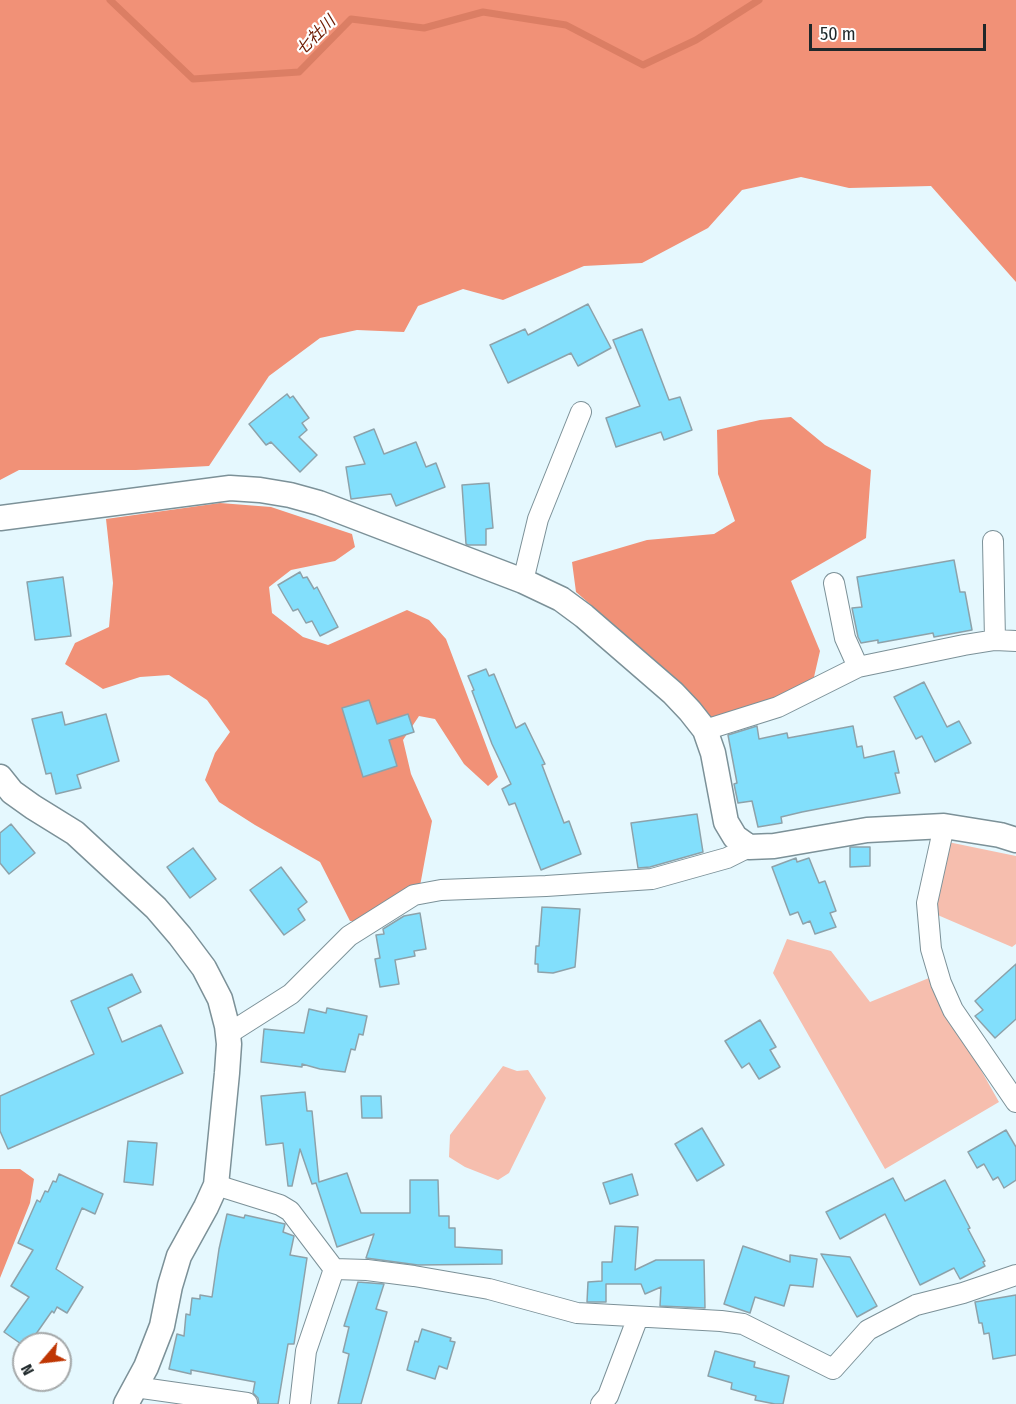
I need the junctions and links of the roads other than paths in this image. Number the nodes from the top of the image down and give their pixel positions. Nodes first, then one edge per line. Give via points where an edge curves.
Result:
1 (581, 412) dead end
2 (0, 518) edge
3 (993, 541) dead end
4 (523, 581) junction
5 (834, 583) dead end
6 (995, 640) junction
7 (1016, 641) edge
8 (858, 667) junction
9 (705, 730) junction
10 (0, 777) edge
11 (944, 826) junction
12 (1016, 840) edge
13 (749, 847) junction
14 (228, 1034) junction
15 (1016, 1102) edge
16 (216, 1185) junction
17 (334, 1269) junction
18 (1016, 1275) edge
19 (638, 1317) junction
20 (130, 1395) edge
21 (247, 1403) edge
22 (300, 1404) edge
23 (601, 1404) edge

1 - 4 street via 538,519
2 - 4 street via 230,488 260,490 319,503
3 - 6 street
4 - 9 street via 561,599 584,616 673,693
5 - 8 street via 845,638
6 - 7 street
6 - 8 street
8 - 9 street via 778,706
9 - 13 street via 726,822 735,837
10 - 14 street via 12,792 75,833 156,908 204,968 220,999
11 - 12 street
11 - 13 street via 867,830
11 - 15 street via 927,903 931,949 953,1010
13 - 14 street via 727,858 652,879 441,890 414,895 349,936 291,994
14 - 16 street
16 - 17 street via 290,1211
16 - 20 street via 179,1256 162,1326 147,1367
17 - 19 street via 367,1270 489,1289 577,1313
17 - 22 street via 306,1351
18 - 19 street via 916,1305 868,1330 833,1369 743,1324
19 - 23 street via 608,1396
20 - 21 street

